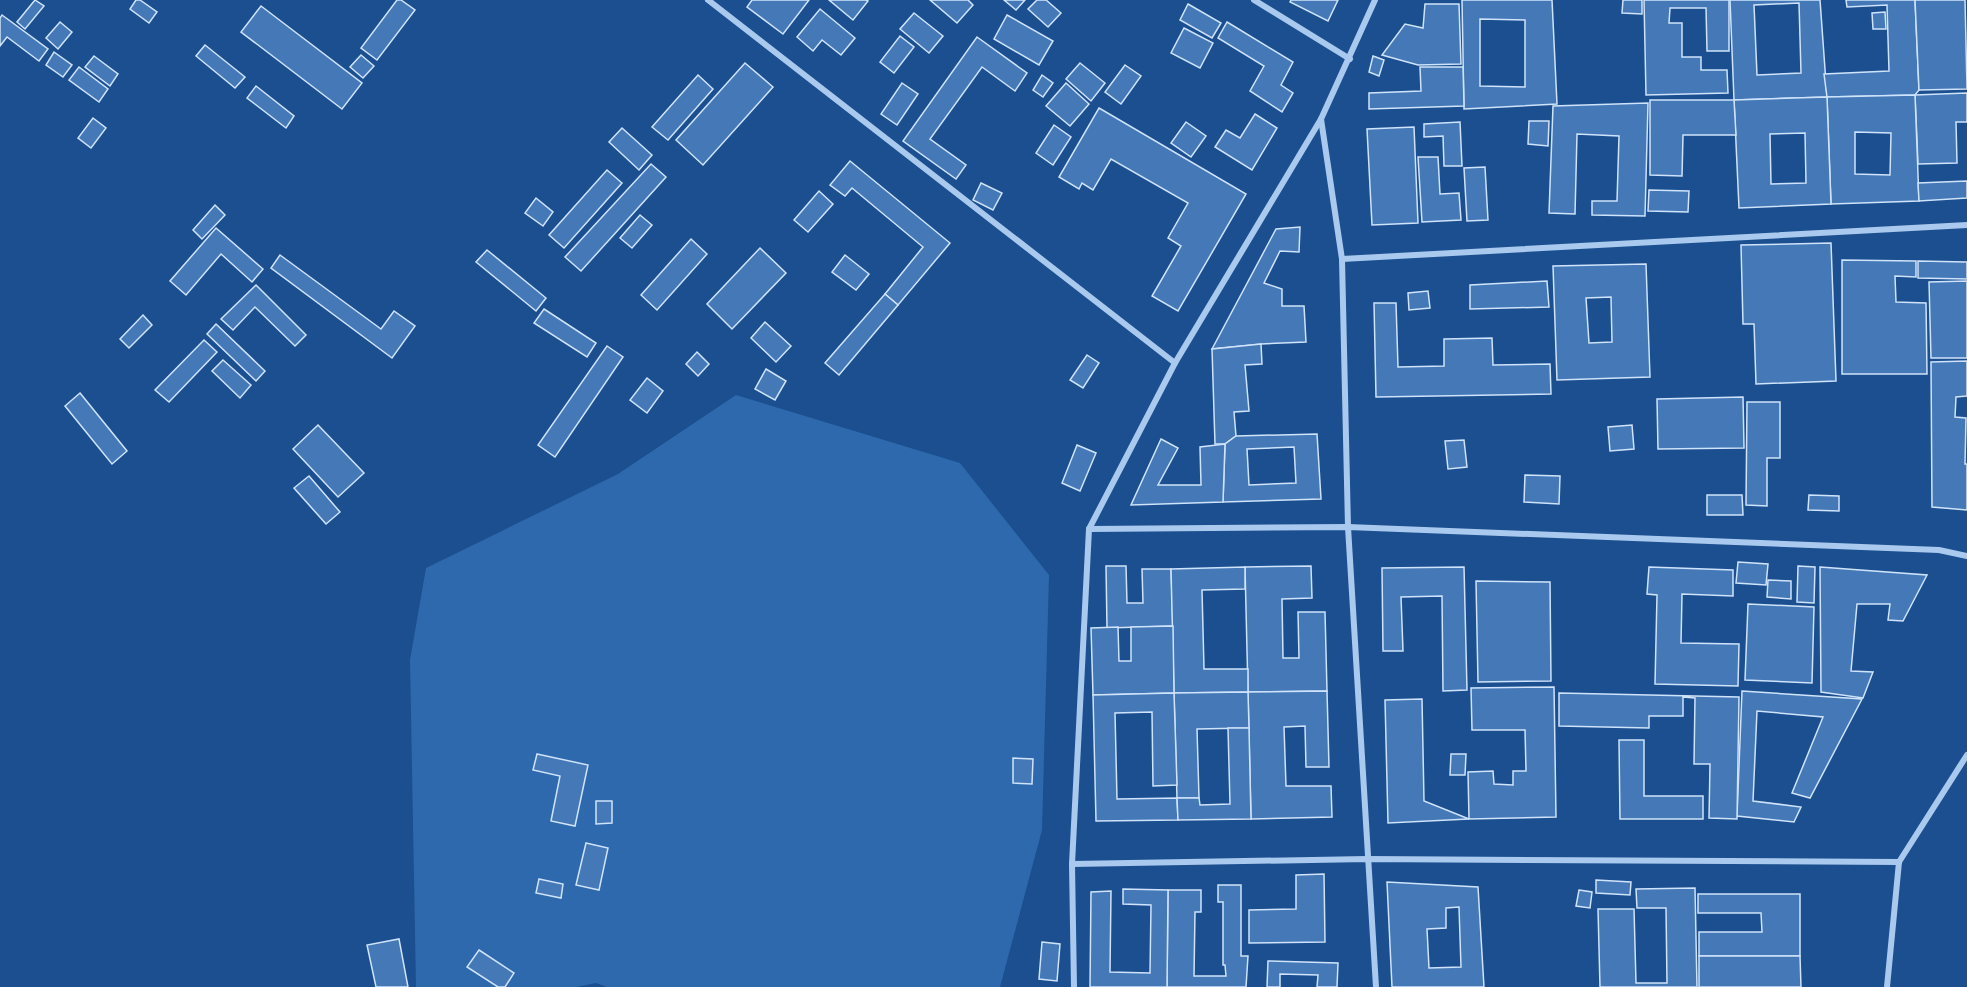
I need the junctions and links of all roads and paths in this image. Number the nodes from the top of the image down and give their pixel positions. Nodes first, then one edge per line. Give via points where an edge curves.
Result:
1 (708, 0) edge
2 (1254, 0) edge
3 (1375, 0) edge
4 (1350, 59) junction
5 (1322, 119) junction
6 (1967, 225) edge
7 (1342, 259) junction
8 (1174, 363) junction
9 (1348, 527) junction
10 (1089, 529) junction
11 (1967, 556) edge
12 (1967, 755) edge
13 (1367, 859) junction
14 (1899, 862) junction
15 (1072, 864) junction
16 (1074, 987) edge
17 (1376, 987) edge
18 (1887, 987) edge

1 - 8 street
2 - 4 street
3 - 4 street
4 - 5 street
5 - 7 street
5 - 8 street
6 - 7 street
7 - 9 street
8 - 10 street
9 - 10 street
9 - 11 street via 1939,550
9 - 13 street
10 - 15 street
12 - 14 street
13 - 14 street
13 - 15 street
13 - 17 street
14 - 18 street
15 - 16 street

